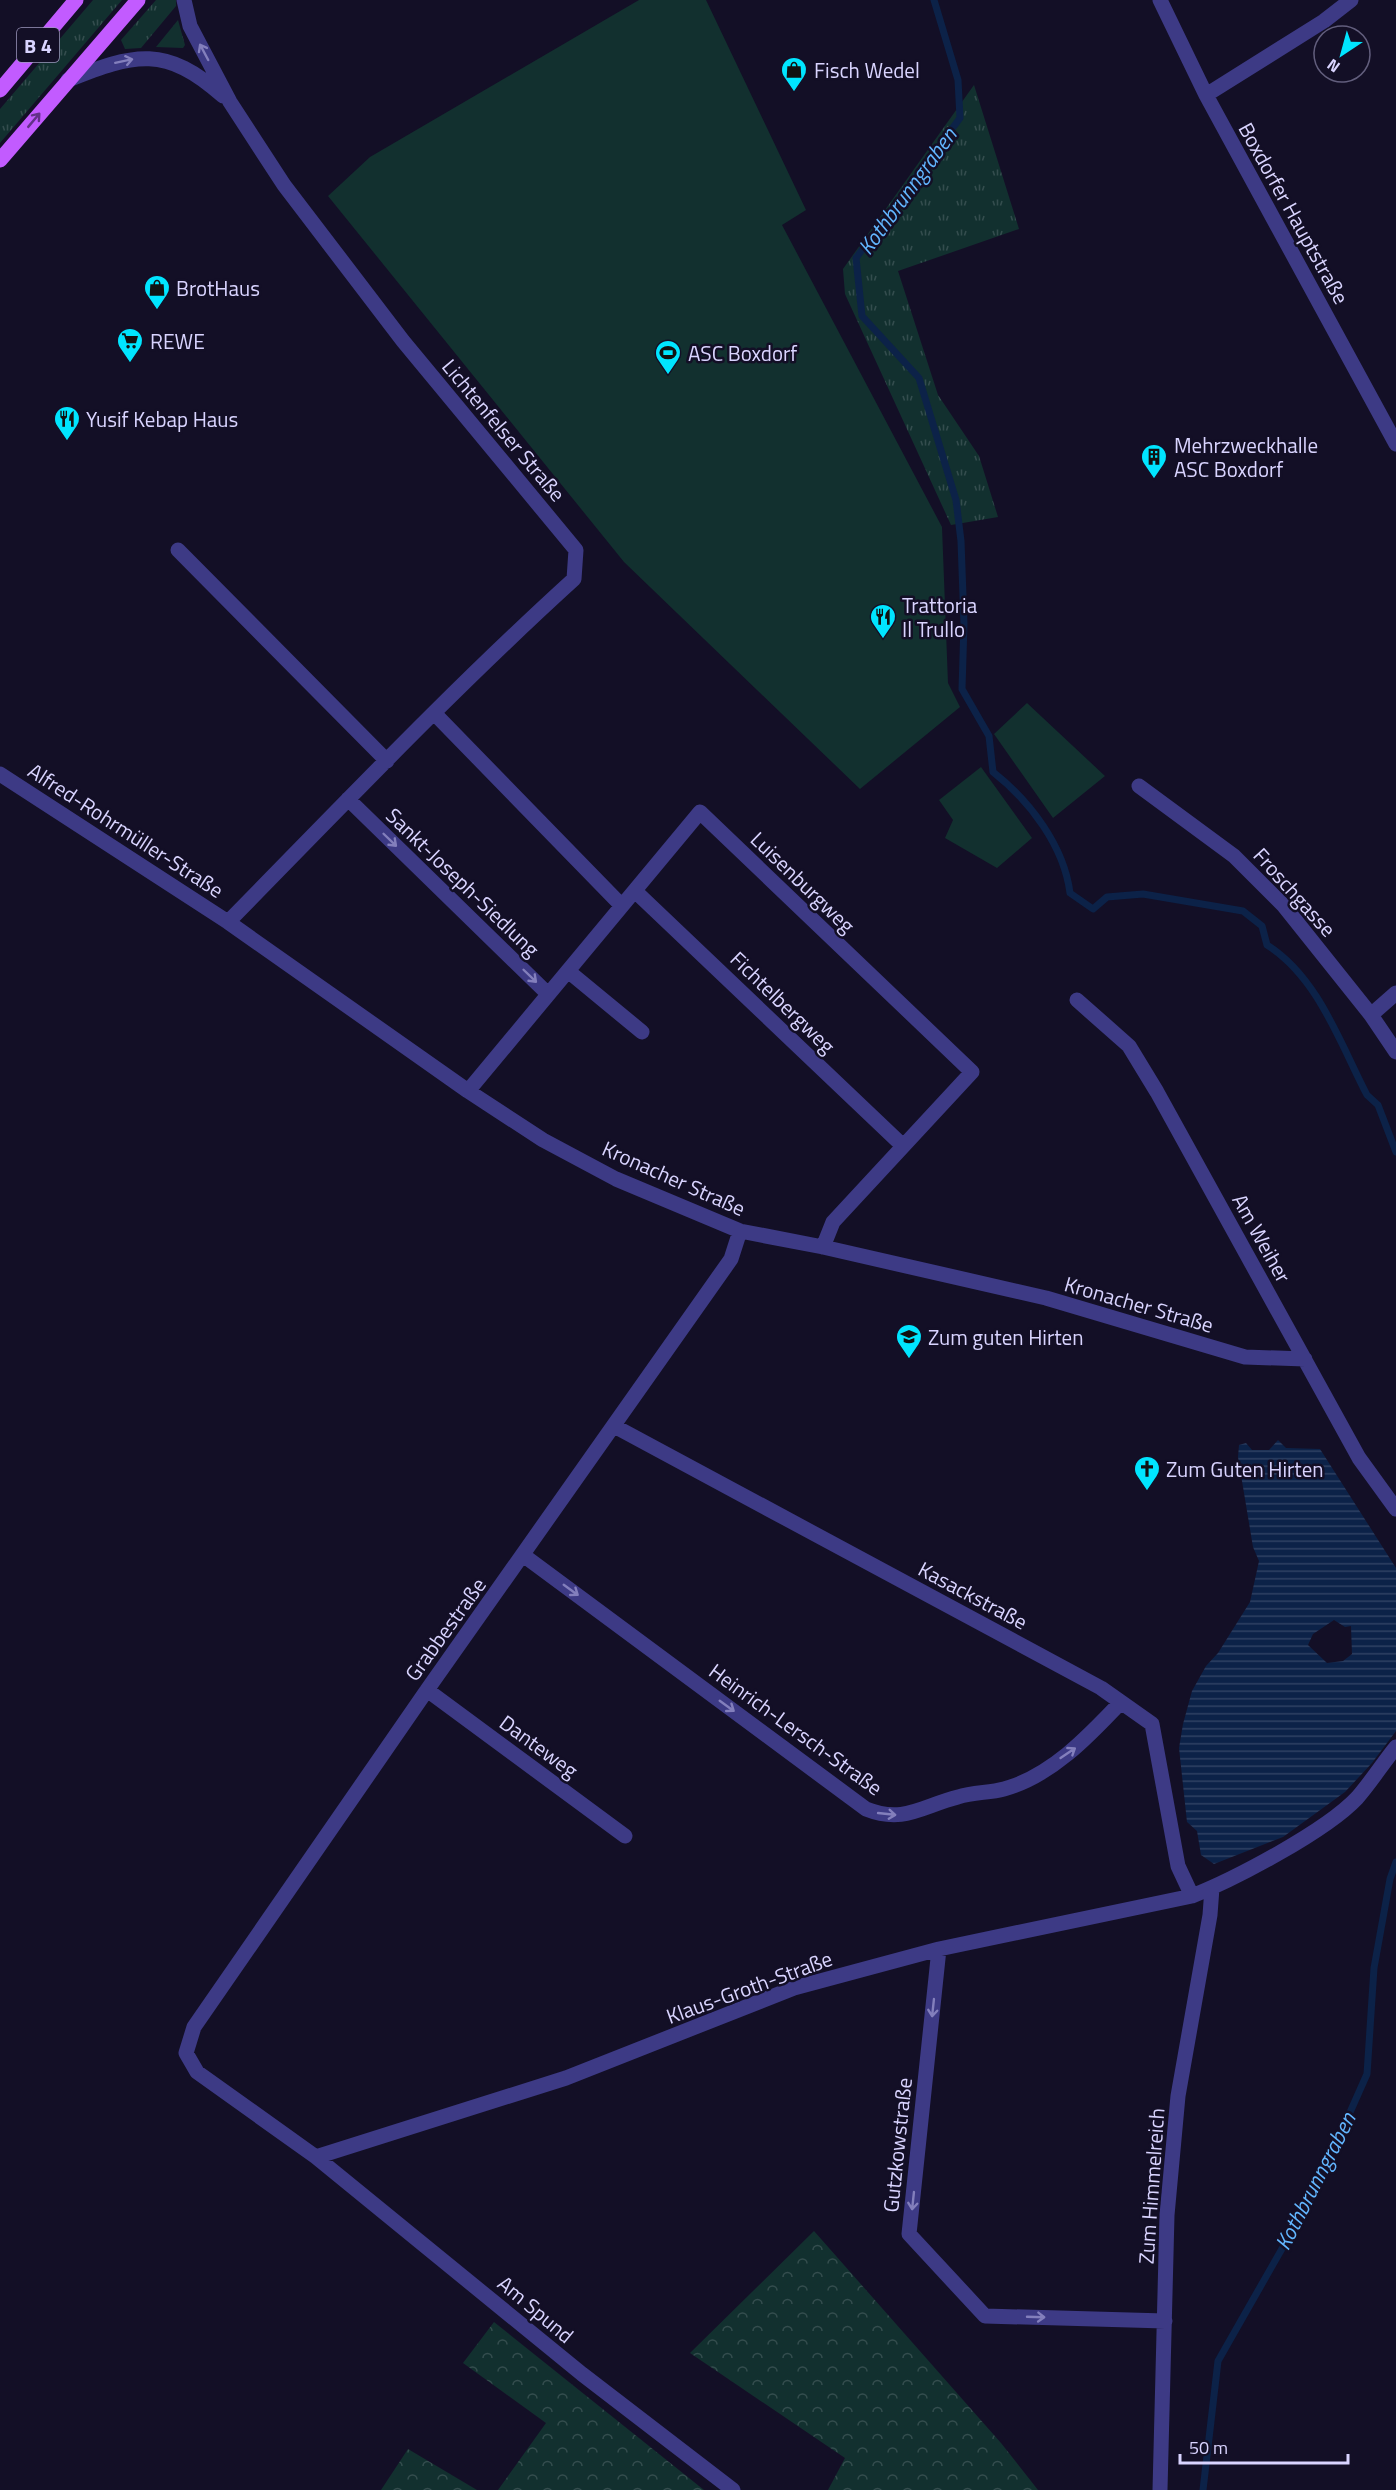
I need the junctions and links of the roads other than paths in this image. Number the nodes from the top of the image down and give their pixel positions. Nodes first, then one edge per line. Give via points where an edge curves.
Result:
1 (76, 0) edge
2 (138, 0) edge
3 (184, 0) edge
4 (1160, 0) edge
5 (1352, 0) edge
6 (68, 80) junction
7 (0, 90) edge
8 (1206, 95) junction
9 (230, 102) junction
10 (0, 160) edge
11 (1396, 444) edge
12 (178, 550) dead end
13 (435, 714) junction
14 (387, 761) junction
15 (0, 774) edge
16 (1139, 786) dead end
17 (348, 800) junction
18 (634, 891) junction
19 (622, 906) junction
20 (228, 922) junction
21 (568, 971) junction
22 (1396, 993) edge
23 (548, 994) junction
24 (1077, 1000) dead end
25 (1371, 1015) junction
26 (642, 1032) dead end
27 (1396, 1052) edge
28 (468, 1091) junction
29 (902, 1146) junction
30 (740, 1231) junction
31 (824, 1247) junction
32 (1305, 1359) junction
33 (614, 1426) junction
34 (1396, 1509) edge
35 (524, 1555) junction
36 (427, 1690) junction
37 (1120, 1702) junction
38 (1396, 1747) edge
39 (625, 1836) dead end
40 (1212, 1888) junction
41 (1192, 1896) junction
42 (939, 1949) junction
43 (315, 2157) junction
44 (1165, 2321) junction
45 (733, 2490) edge
46 (1160, 2490) edge

1 - 7 main road, B 4
2 - 6 main road, B 4
9 -> 3 street, Lichtenfelser Straße via 190,26
4 - 8 street, Boxdorfer Hauptstraße
5 - 8 street
6 -> 9 street, Lichtenfelser Straße via 123,60 162,60 194,72
10 -> 6 main road, B 4
8 - 11 street, Boxdorfer Hauptstraße
9 - 13 street, Lichtenfelser Straße via 284,185 382,313 576,550 574,579
12 - 14 street
13 - 14 street, Lichtenfelser Straße
13 - 19 street
14 - 17 street, Lichtenfelser Straße
15 - 20 street, Alfred-Rohrmüller-Straße
16 - 25 street, Froschgasse via 1242,864 1284,906
17 - 20 street, Lichtenfelser Straße
17 -> 23 street, Sankt-Joseph-Siedlung
18 - 19 street, Luisenburgweg
18 - 29 street, Fichtelbergweg
18 - 29 street, Luisenburgweg via 700,812 972,1072
19 - 21 street, Luisenburgweg
20 - 28 street, Kronacher Straße
21 - 23 street, Luisenburgweg
21 - 26 street
22 - 25 street
23 - 28 street, Luisenburgweg
24 - 32 street, Am Weiher via 1129,1046
25 - 27 street, Froschgasse
28 - 30 street, Kronacher Straße via 543,1140 616,1179
29 - 31 street, Luisenburgweg via 832,1222
30 - 31 street, Kronacher Straße
30 - 33 street, Grabbestraße via 731,1259
31 - 32 street, Kronacher Straße via 1046,1298 1245,1357
32 - 34 street, Am Weiher via 1359,1458
33 - 35 street, Grabbestraße
33 - 37 street, Kasackstraße via 1090,1682
35 - 36 street, Grabbestraße
35 -> 37 street, Heinrich-Lersch-Straße via 866,1809 885,1816 908,1814 960,1796 1026,1781 1082,1743
36 - 39 street, Danteweg
36 - 43 street, Grabbestraße via 194,2026 186,2052 197,2072
37 - 41 street, Kasackstraße via 1152,1724 1178,1866
38 - 40 street, Klaus-Groth-Straße via 1356,1798 1311,1833
40 - 41 street, Klaus-Groth-Straße
40 - 44 street, Zum Himmelreich via 1178,2096 1167,2215
41 - 42 street, Klaus-Groth-Straße
42 - 43 street, Klaus-Groth-Straße via 794,1988 566,2078
42 -> 44 street, Gutzkowstraße via 909,2234 985,2316
43 - 45 street, Am Spund via 582,2374
44 - 46 street, Zum Himmelreich

